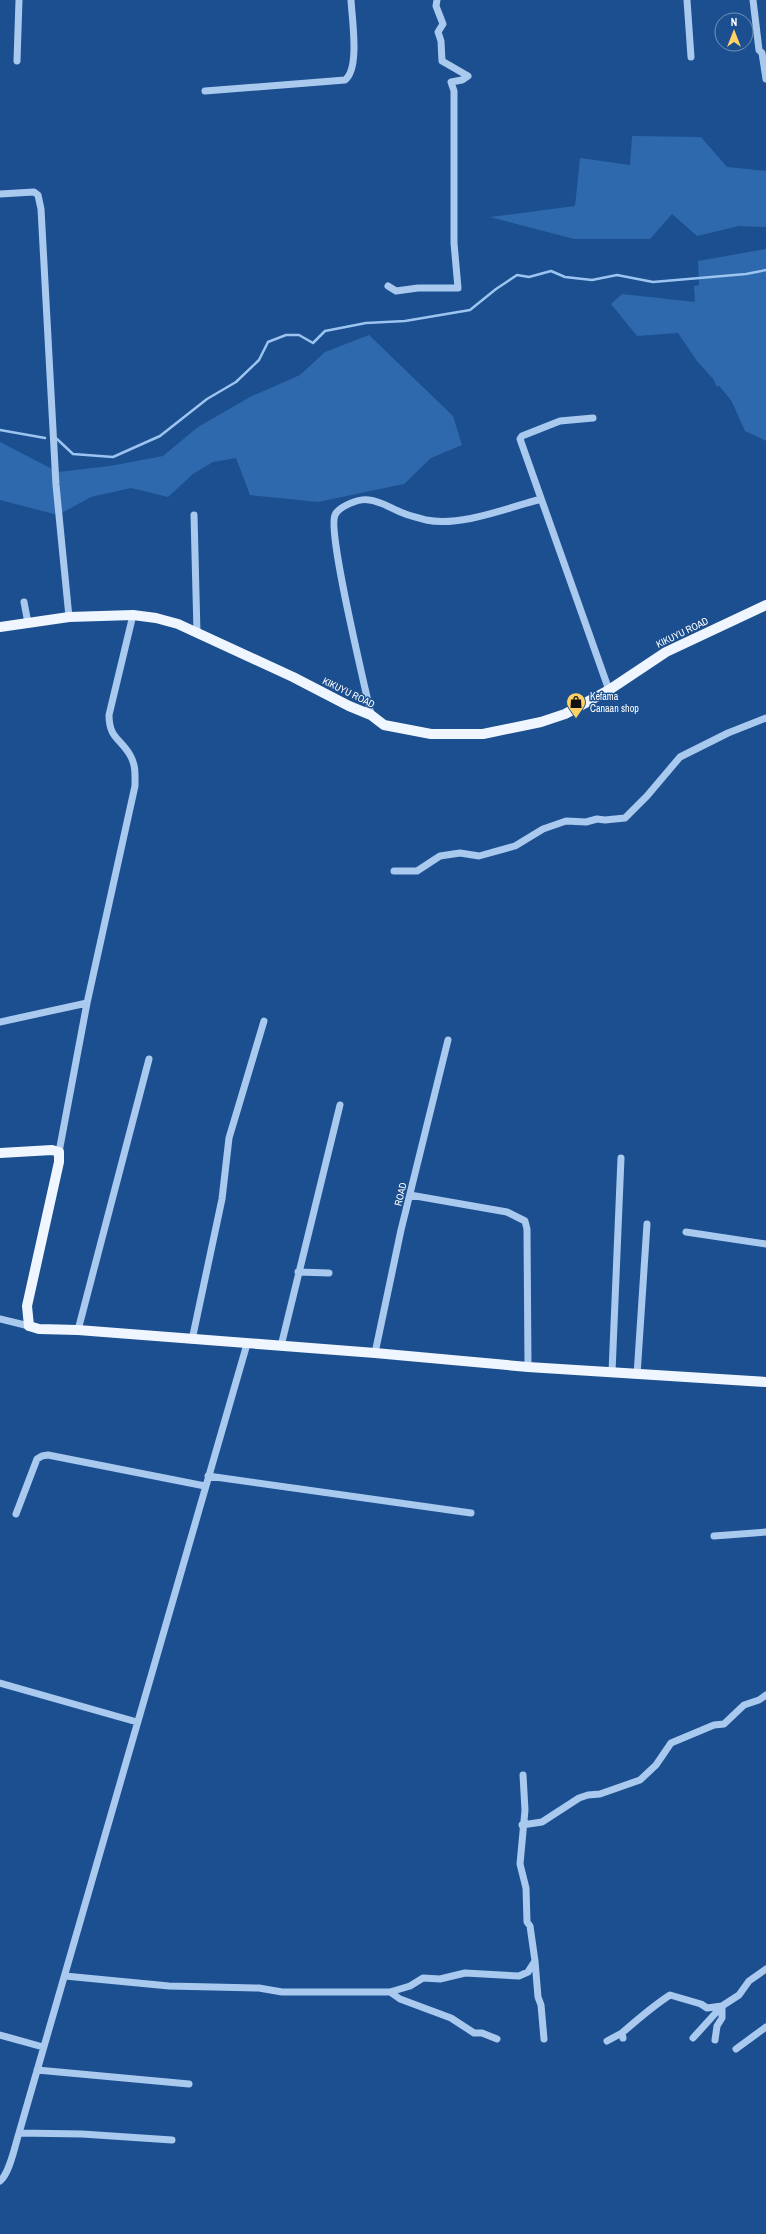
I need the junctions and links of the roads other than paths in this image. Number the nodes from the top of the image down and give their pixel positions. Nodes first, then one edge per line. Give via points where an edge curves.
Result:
1 (19, 0) edge
2 (351, 0) edge
3 (437, 0) edge
4 (686, 0) edge
5 (753, 0) edge
6 (691, 57) dead end
7 (17, 61) dead end
8 (766, 80) edge
9 (205, 91) dead end
10 (0, 194) edge
11 (388, 286) dead end
12 (594, 418) dead end
13 (542, 499) junction
14 (194, 515) dead end
15 (24, 602) dead end
16 (766, 605) edge
17 (133, 615) junction
18 (69, 617) junction
19 (28, 623) junction
20 (0, 627) edge
21 (197, 633) junction
22 (609, 690) junction
23 (371, 715) junction
24 (766, 718) edge
25 (394, 871) dead end
26 (87, 1003) junction
27 (0, 1022) edge
28 (264, 1022) dead end
29 (448, 1040) dead end
30 (149, 1060) dead end
31 (340, 1105) dead end
32 (59, 1152) junction
33 (0, 1153) edge
34 (621, 1158) dead end
35 (410, 1195) junction
36 (647, 1224) dead end
37 (686, 1232) dead end
38 (766, 1244) edge
39 (298, 1272) junction
40 (329, 1273) dead end
41 (0, 1319) edge
42 (29, 1326) junction
43 (78, 1330) junction
44 (192, 1340) junction
45 (247, 1344) junction
46 (281, 1346) junction
47 (375, 1353) junction
48 (528, 1367) junction
49 (612, 1372) junction
50 (638, 1375) junction
51 (766, 1382) edge
52 (208, 1476) junction
53 (205, 1486) junction
54 (471, 1512) dead end
55 (16, 1514) dead end
56 (766, 1532) edge
57 (714, 1536) dead end
58 (0, 1682) edge
59 (766, 1695) edge
60 (137, 1722) junction
61 (523, 1775) dead end
62 (522, 1825) junction
63 (535, 1962) junction
64 (766, 1969) edge
65 (65, 1976) junction
66 (390, 1992) junction
67 (722, 2006) junction
68 (766, 2027) edge
69 (0, 2035) edge
70 (693, 2038) dead end
71 (497, 2039) dead end
72 (544, 2039) dead end
73 (715, 2040) dead end
74 (607, 2041) dead end
75 (44, 2047) junction
76 (736, 2049) dead end
77 (37, 2070) junction
78 (189, 2084) dead end
79 (19, 2133) junction
80 (172, 2140) dead end
81 (0, 2181) edge

1 - 7 street
2 - 9 street via 354,59 351,75 345,80
3 - 11 street via 436,6 443,24 438,32 442,61 468,76 451,82 454,91 454,235 458,288 396,291
4 - 6 street
5 - 8 street via 759,50 762,53
10 - 18 street via 34,192 38,195 41,209 56,485
12 - 13 street via 560,421 520,439
13 - 22 street
13 - 23 street via 458,522 426,520 368,499 347,505 338,511 334,517 337,555
14 - 21 street
15 - 19 street
16 - 22 main road, KIKUYU ROAD via 666,652
17 - 18 main road, KIKUYU ROAD
17 - 21 main road, KIKUYU ROAD via 178,624
17 - 26 street via 109,715 109,726 113,736 130,755 135,768 135,786
18 - 19 main road, KIKUYU ROAD
19 - 20 main road, KIKUYU ROAD
21 - 23 main road, KIKUYU ROAD
22 - 23 main road, KIKUYU ROAD via 565,714 542,722 484,734 431,734 384,725
24 - 25 street via 728,733 680,757 625,818 586,822 566,821 543,829 515,846 479,856 460,853 440,856 417,871
26 - 27 street
26 - 32 street
28 - 44 street via 229,1138 222,1199
29 - 35 street, ROAD
30 - 43 street
31 - 39 street
32 - 33 main road via 52,1150
32 - 42 main road via 28,1306
34 - 49 street
35 - 47 street, ROAD
35 - 48 street via 507,1212 525,1221
36 - 50 street
37 - 38 street
39 - 40 street
39 - 46 street
41 - 42 street
42 - 43 main road via 39,1329
43 - 44 main road
44 - 45 main road
45 - 46 main road
45 - 52 street
46 - 47 main road
47 - 48 main road
48 - 49 main road
49 - 50 main road
50 - 51 main road
52 - 53 street
52 - 54 street
53 - 55 street via 48,1455 37,1459
53 - 60 street
56 - 57 street
58 - 60 street
59 - 62 street via 744,1705 724,1724 714,1724 671,1743 656,1765 640,1780 600,1794 578,1798 542,1822
60 - 65 street
61 - 62 street via 525,1810
62 - 63 street via 520,1864 526,1888 527,1922 530,1926
63 - 66 street via 528,1972 518,1976 465,1973 440,1979 423,1978 410,1986
63 - 72 street
64 - 67 street via 749,1981 740,1995
65 - 66 street via 169,1986 260,1988 282,1992
65 - 75 street
66 - 71 street via 400,1999 451,2018 474,2033 482,2033
67 - 70 street
67 - 73 street via 722,2018 717,2026
67 - 74 street via 707,2008 670,1995 659,2001 622,2036
68 - 76 street
69 - 75 street
75 - 77 street
77 - 78 street
77 - 79 street
79 - 80 street
79 - 81 street via 8,2167

